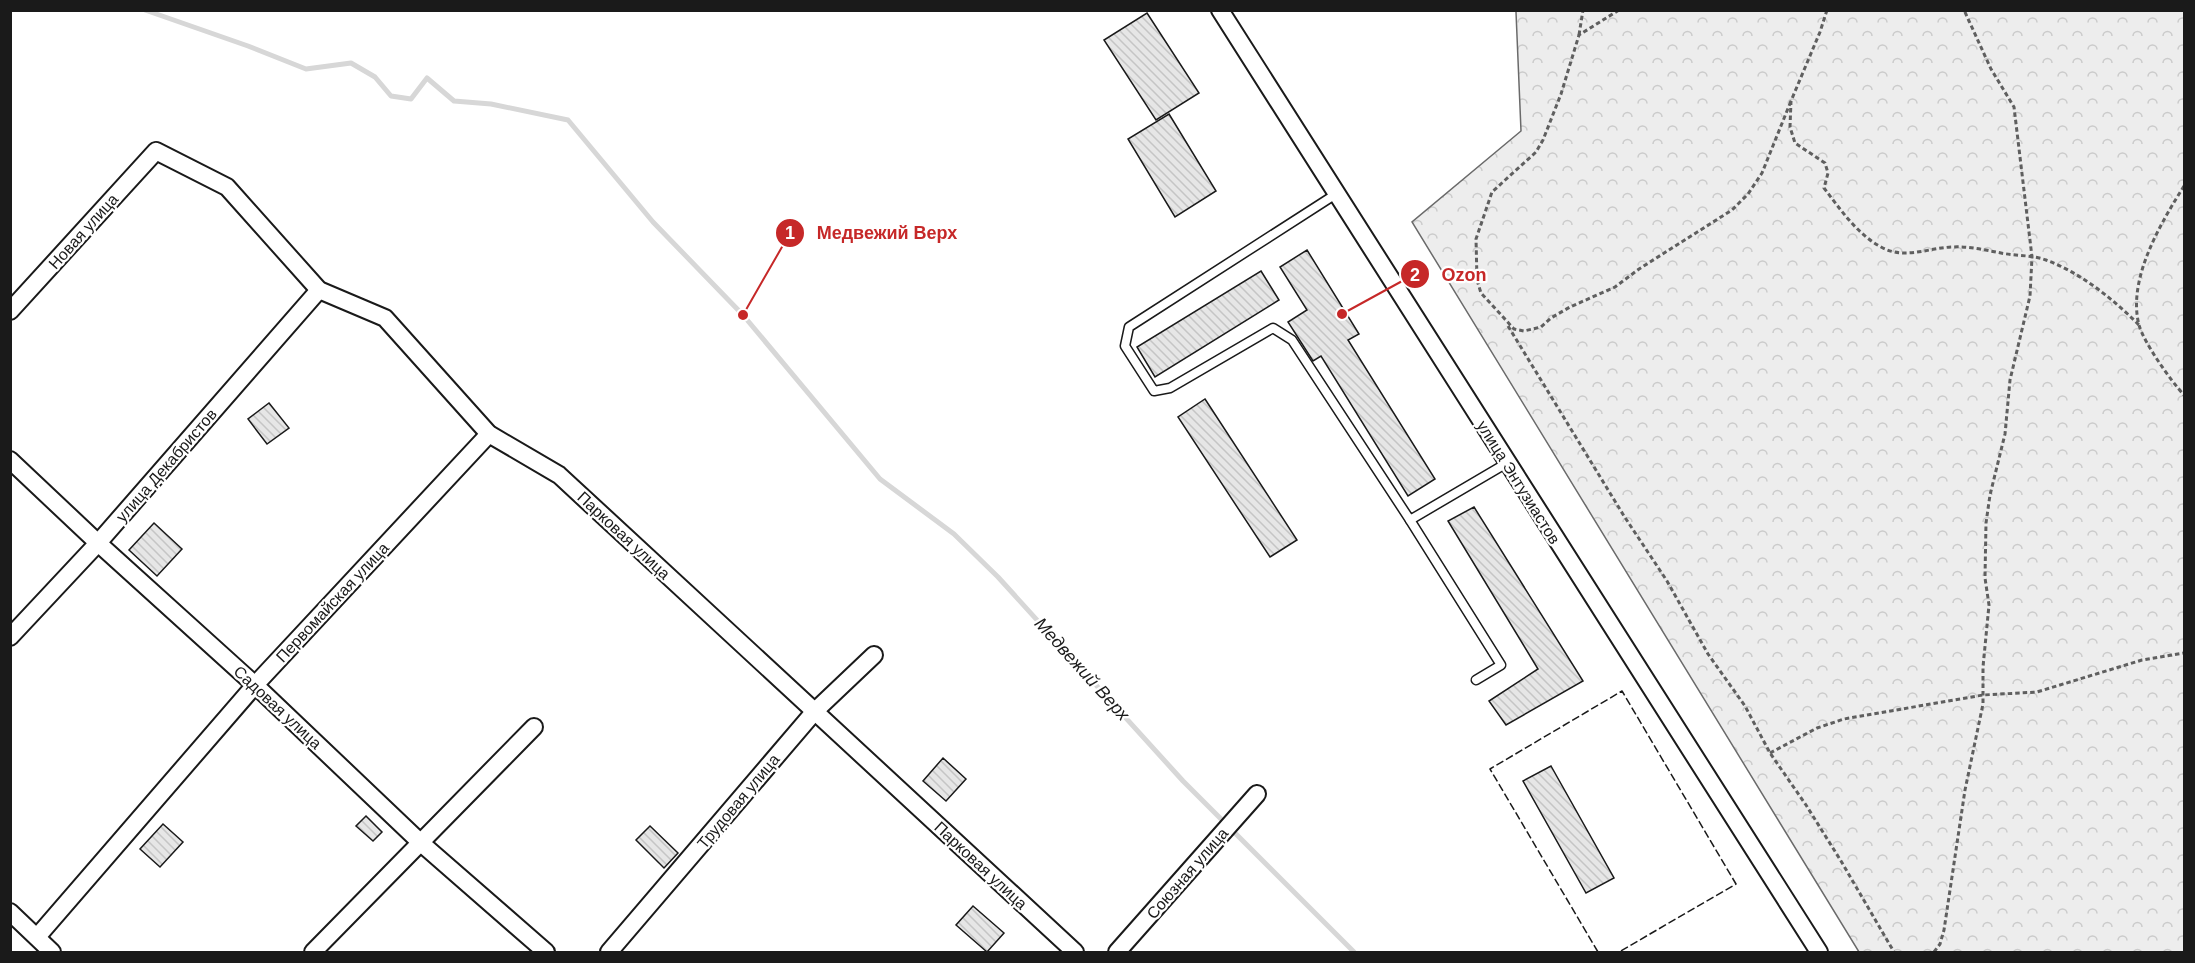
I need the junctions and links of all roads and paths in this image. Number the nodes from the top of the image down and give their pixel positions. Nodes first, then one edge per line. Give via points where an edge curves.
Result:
1 (1220, 10) edge
2 (1583, 10) edge
3 (1619, 10) edge
4 (1827, 10) edge
5 (1964, 10) edge
6 (1579, 34) junction
7 (1791, 101) junction
8 (156, 151) joint
9 (2184, 186) edge
10 (1336, 194) junction
11 (2032, 257) junction
12 (319, 290) junction
13 (10, 311) edge
14 (1505, 321) junction
15 (2139, 325) junction
16 (2184, 395) edge
17 (489, 434) junction
18 (10, 460) edge
19 (1507, 463) junction
20 (1410, 520) junction
21 (98, 543) junction
22 (10, 637) edge
23 (2184, 653) edge
24 (874, 656) dead end
25 (1476, 680) dead end
26 (255, 685) junction
27 (1983, 695) junction
28 (815, 711) junction
29 (534, 727) dead end
30 (1770, 753) junction
31 (1257, 794) dead end
32 (421, 843) junction
33 (10, 912) edge
34 (36, 937) junction
35 (52, 952) edge
36 (314, 952) edge
37 (546, 952) edge
38 (609, 952) edge
39 (1075, 952) edge
40 (1117, 952) edge
41 (1819, 952) edge
42 (1894, 952) edge
43 (1934, 952) edge

1 - 10 street, улица Энтузиастов
2 - 6 path
3 - 6 path
4 - 7 path
5 - 11 path via 1991,69 2014,107
6 - 14 path via 1543,141 1492,192 1476,239 1481,293
7 - 11 path via 1790,127 1795,143 1825,163 1828,173 1824,188 1852,223 1880,247 1900,254 1960,247
7 - 14 path via 1762,173 1732,210 1615,287 1570,307 1541,327 1524,331
8 - 12 street, Парковая улица via 226,187
8 - 13 street, Новая улица
9 - 15 path via 2142,268
10 - 19 street, улица Энтузиастов
10 - 20 lane via 1129,327 1125,346 1154,391 1170,388 1273,328 1292,340
11 - 15 path via 2045,259 2079,276
11 - 27 path via 2030,296 2010,380 2005,434 1986,523 1984,578 1989,605
12 - 17 street, Парковая улица via 385,318
12 - 21 street, улица Декабристов
14 - 30 path via 1708,654 1745,706
15 - 16 path via 2157,360
17 - 26 street, Первомайская улица
17 - 28 street, Парковая улица via 559,475
18 - 21 street, Садовая улица
19 - 20 lane
19 - 41 street, улица Энтузиастов
20 - 25 lane via 1502,665
21 - 22 street, улица Декабристов
21 - 26 street, Садовая улица
23 - 27 path via 2142,660 2037,692
24 - 28 street, Трудовая улица
26 - 32 street, Садовая улица
26 - 34 street, Первомайская улица
27 - 30 path via 1845,719 1817,728
27 - 43 path via 1944,930
28 - 38 street, Трудовая улица
28 - 39 street, Парковая улица
29 - 32 street
30 - 42 path via 1806,805
31 - 40 street, Союзная улица
32 - 36 street
32 - 37 street, Садовая улица
33 - 34 street
34 - 35 street

